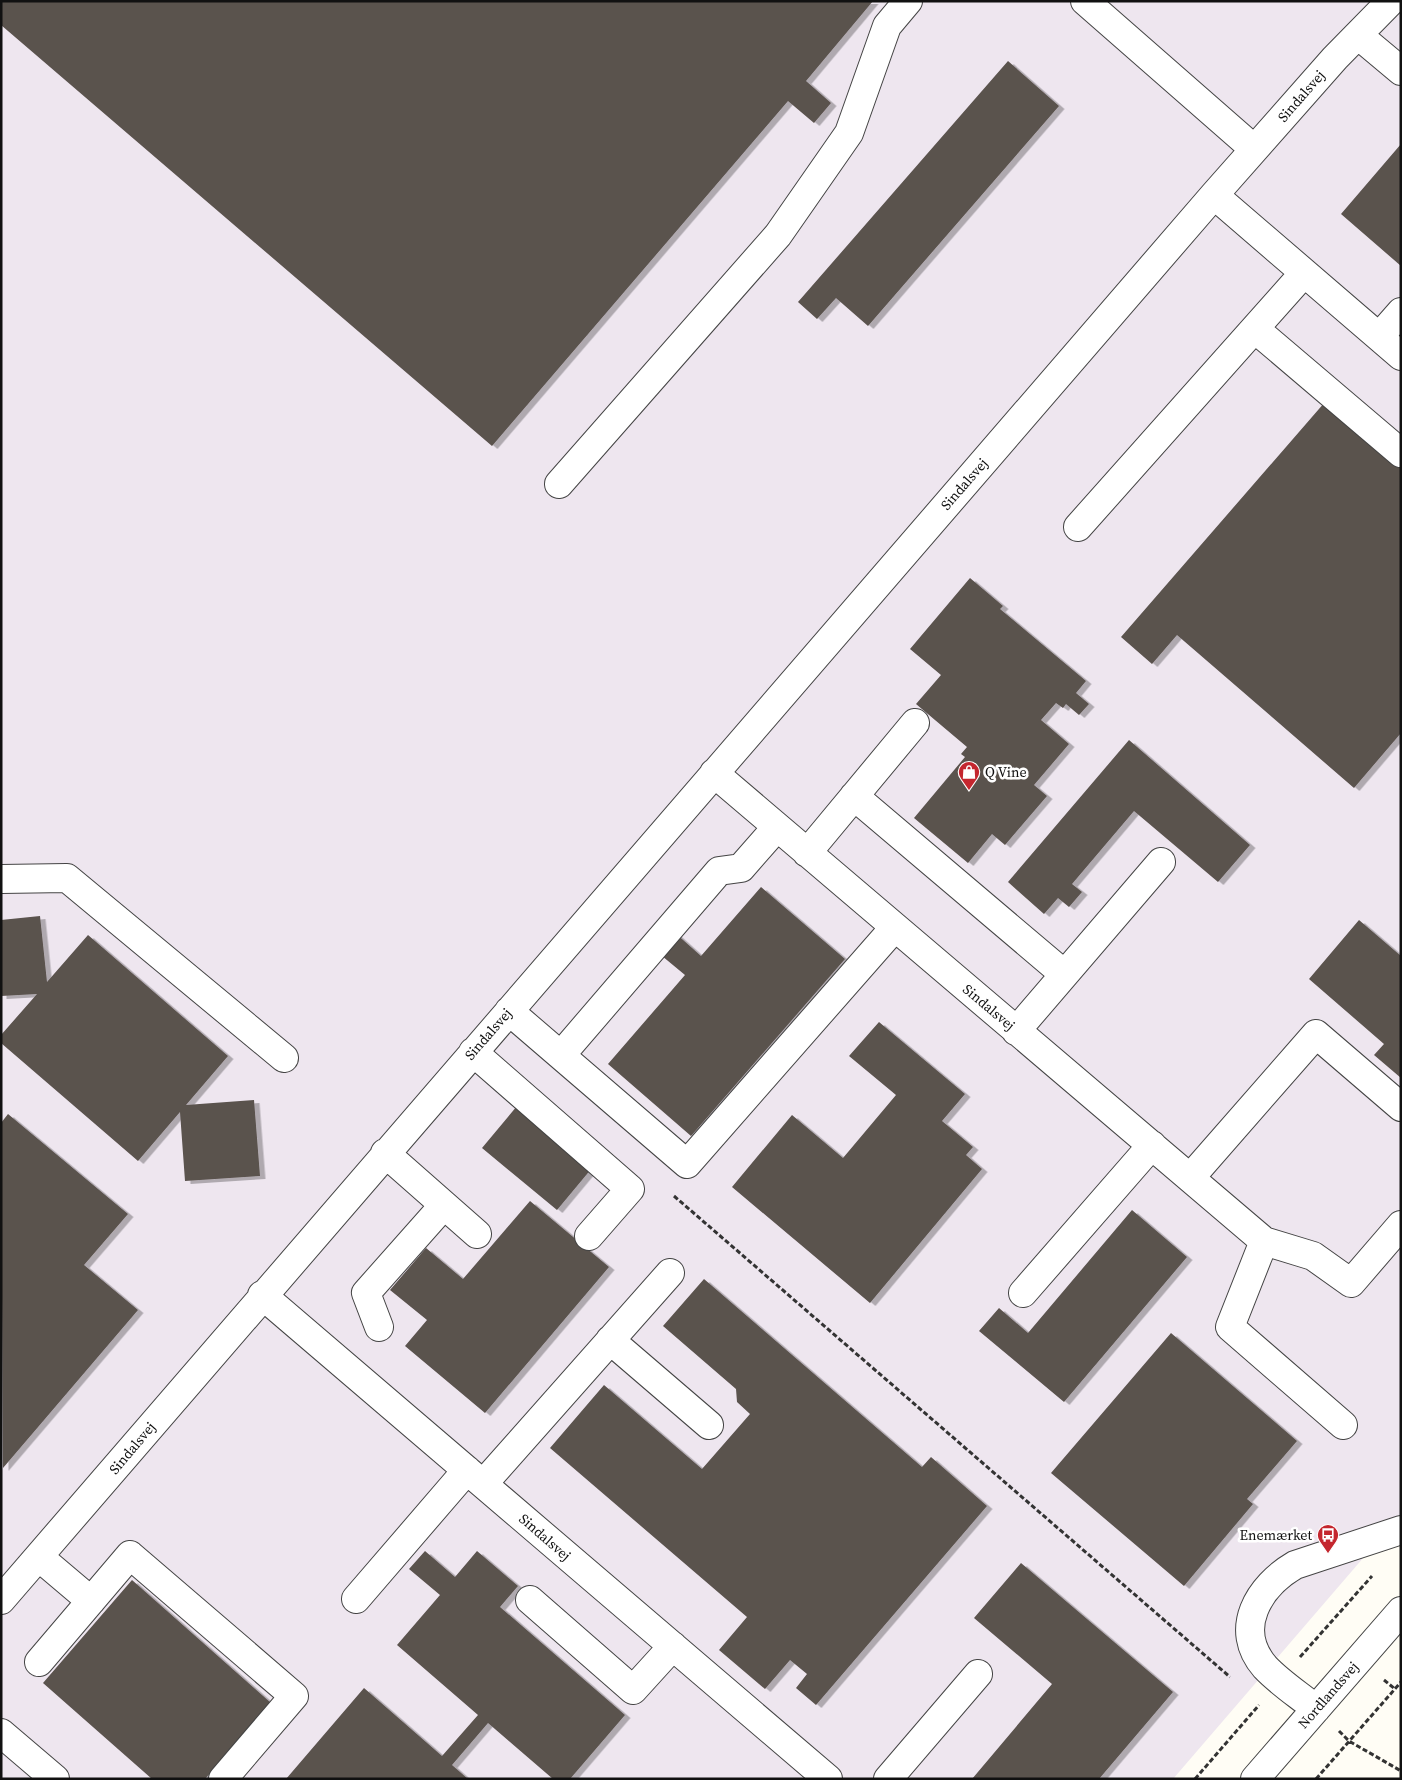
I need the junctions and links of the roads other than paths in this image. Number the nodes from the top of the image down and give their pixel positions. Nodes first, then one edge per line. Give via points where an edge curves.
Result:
1 (908, 1) edge
2 (1085, 1) edge
3 (1391, 1) edge
4 (1358, 35) junction
5 (1401, 71) edge
6 (1254, 149) junction
7 (1214, 195) junction
8 (1304, 273) junction
9 (1401, 312) edge
10 (1255, 329) junction
11 (1379, 337) junction
12 (1401, 356) edge
13 (1401, 453) edge
14 (559, 484) dead end
15 (1078, 528) dead end
16 (915, 723) dead end
17 (714, 773) junction
18 (854, 796) junction
19 (777, 827) junction
20 (807, 853) junction
21 (1161, 862) dead end
22 (1, 879) edge
23 (895, 927) junction
24 (1064, 974) junction
25 (509, 1011) junction
26 (1016, 1031) junction
27 (473, 1052) junction
28 (561, 1056) junction
29 (284, 1058) dead end
30 (1401, 1107) edge
31 (1152, 1145) junction
32 (385, 1154) junction
33 (1190, 1178) junction
34 (444, 1205) junction
35 (1401, 1225) edge
36 (477, 1234) dead end
37 (589, 1236) dead end
38 (1264, 1241) junction
39 (670, 1273) dead end
40 (1023, 1293) dead end
41 (262, 1295) junction
42 (379, 1328) dead end
43 (610, 1340) junction
44 (709, 1425) dead end
45 (1343, 1425) dead end
46 (475, 1477) junction
47 (1401, 1530) edge
48 (39, 1557) junction
49 (356, 1599) dead end
50 (1, 1600) edge
51 (530, 1600) dead end
52 (91, 1601) junction
53 (1401, 1611) edge
54 (673, 1646) junction
55 (39, 1662) dead end
56 (978, 1674) dead end
57 (1316, 1708) junction
58 (1, 1733) edge
59 (55, 1779) edge
60 (223, 1779) edge
61 (828, 1779) edge
62 (888, 1779) edge
63 (1255, 1779) edge

1 - 14 street via 887,26 849,133 778,235
2 - 6 street
3 - 4 street, Sindalsvej
4 - 5 street
4 - 6 street, Sindalsvej
6 - 7 street, Sindalsvej
7 - 8 street
7 - 17 street, Sindalsvej
8 - 10 street
8 - 11 street
9 - 11 street
10 - 13 street
10 - 15 street
11 - 12 street
16 - 18 street
17 - 19 street, Sindalsvej
17 - 25 street, Sindalsvej
18 - 20 street
18 - 24 street
19 - 20 street, Sindalsvej
19 - 28 street via 741,868 719,871
20 - 23 street, Sindalsvej
21 - 24 street
22 - 29 street via 67,878
23 - 26 street, Sindalsvej
23 - 28 street via 687,1164
24 - 26 street
25 - 27 street, Sindalsvej
25 - 28 street
26 - 31 street, Sindalsvej
27 - 32 street, Sindalsvej
27 - 37 street via 630,1189
30 - 33 street via 1316,1034
31 - 33 street, Sindalsvej
31 - 40 street
32 - 34 street
32 - 41 street, Sindalsvej
33 - 38 street, Sindalsvej
34 - 36 street
34 - 42 street via 366,1293
35 - 38 street via 1351,1283 1313,1256
38 - 45 street via 1230,1327
39 - 43 street
41 - 46 street, Sindalsvej
41 - 48 street, Sindalsvej
43 - 44 street
43 - 46 street
46 - 49 street
46 - 54 street, Sindalsvej
47 - 57 street via 1295,1565 1280,1573 1260,1596 1250,1624 1256,1650 1264,1666
48 - 50 street, Sindalsvej
48 - 52 street
51 - 54 street via 633,1690
52 - 55 street
52 - 60 street via 130,1555 294,1696
53 - 57 street, Nordlandsvej
54 - 61 street, Sindalsvej
56 - 62 street
57 - 63 street, Nordlandsvej
58 - 59 street

